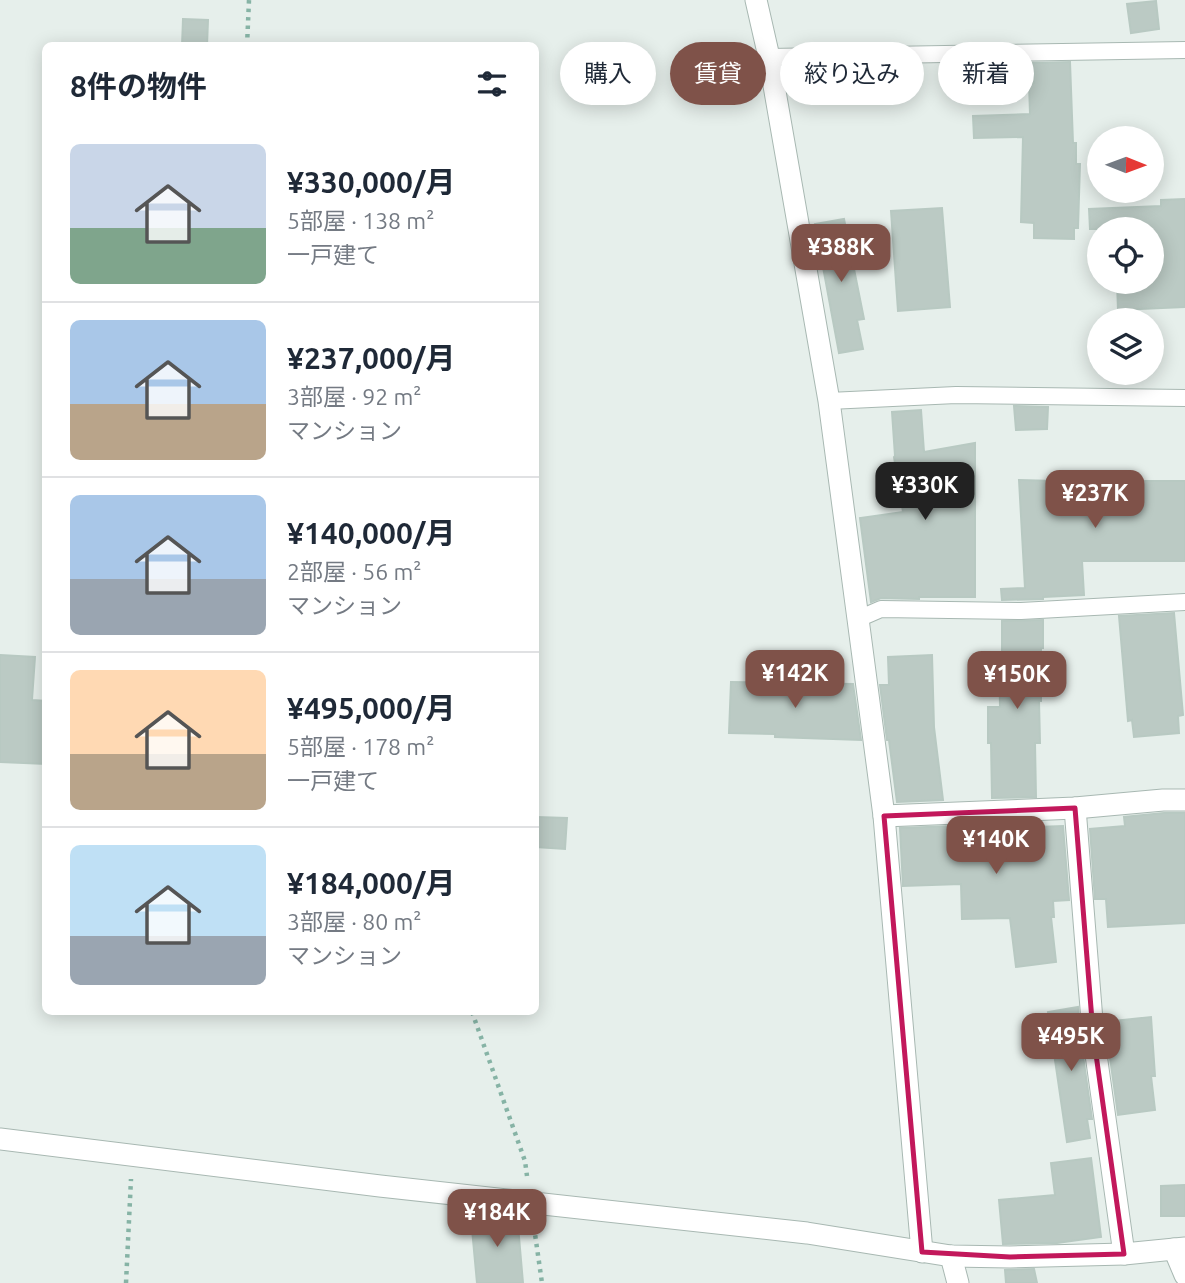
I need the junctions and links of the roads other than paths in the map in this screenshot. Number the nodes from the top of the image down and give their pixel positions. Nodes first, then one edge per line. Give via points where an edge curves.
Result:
1 (756, 0) edge
2 (1185, 50) edge
3 (769, 57) junction
4 (1185, 398) edge
5 (829, 401) junction
6 (1185, 603) edge
7 (858, 619) junction
8 (1185, 800) edge
9 (1075, 808) junction
10 (884, 816) junction
11 (0, 1139) edge
12 (1179, 1249) edge
13 (922, 1252) junction
14 (1124, 1254) junction
15 (951, 1256) junction
16 (1185, 1275) edge
17 (958, 1283) edge

1 - 3 street
2 - 3 lane
3 - 5 street
4 - 5 lane via 956,395
5 - 7 street
6 - 7 lane via 1021,611 881,609
7 - 10 street
8 - 9 street
9 - 10 street
9 - 14 street via 1093,1034
10 - 13 street
11 - 13 street via 807,1233
12 - 14 street
12 - 16 street
13 - 15 street
14 - 15 street
15 - 17 street

